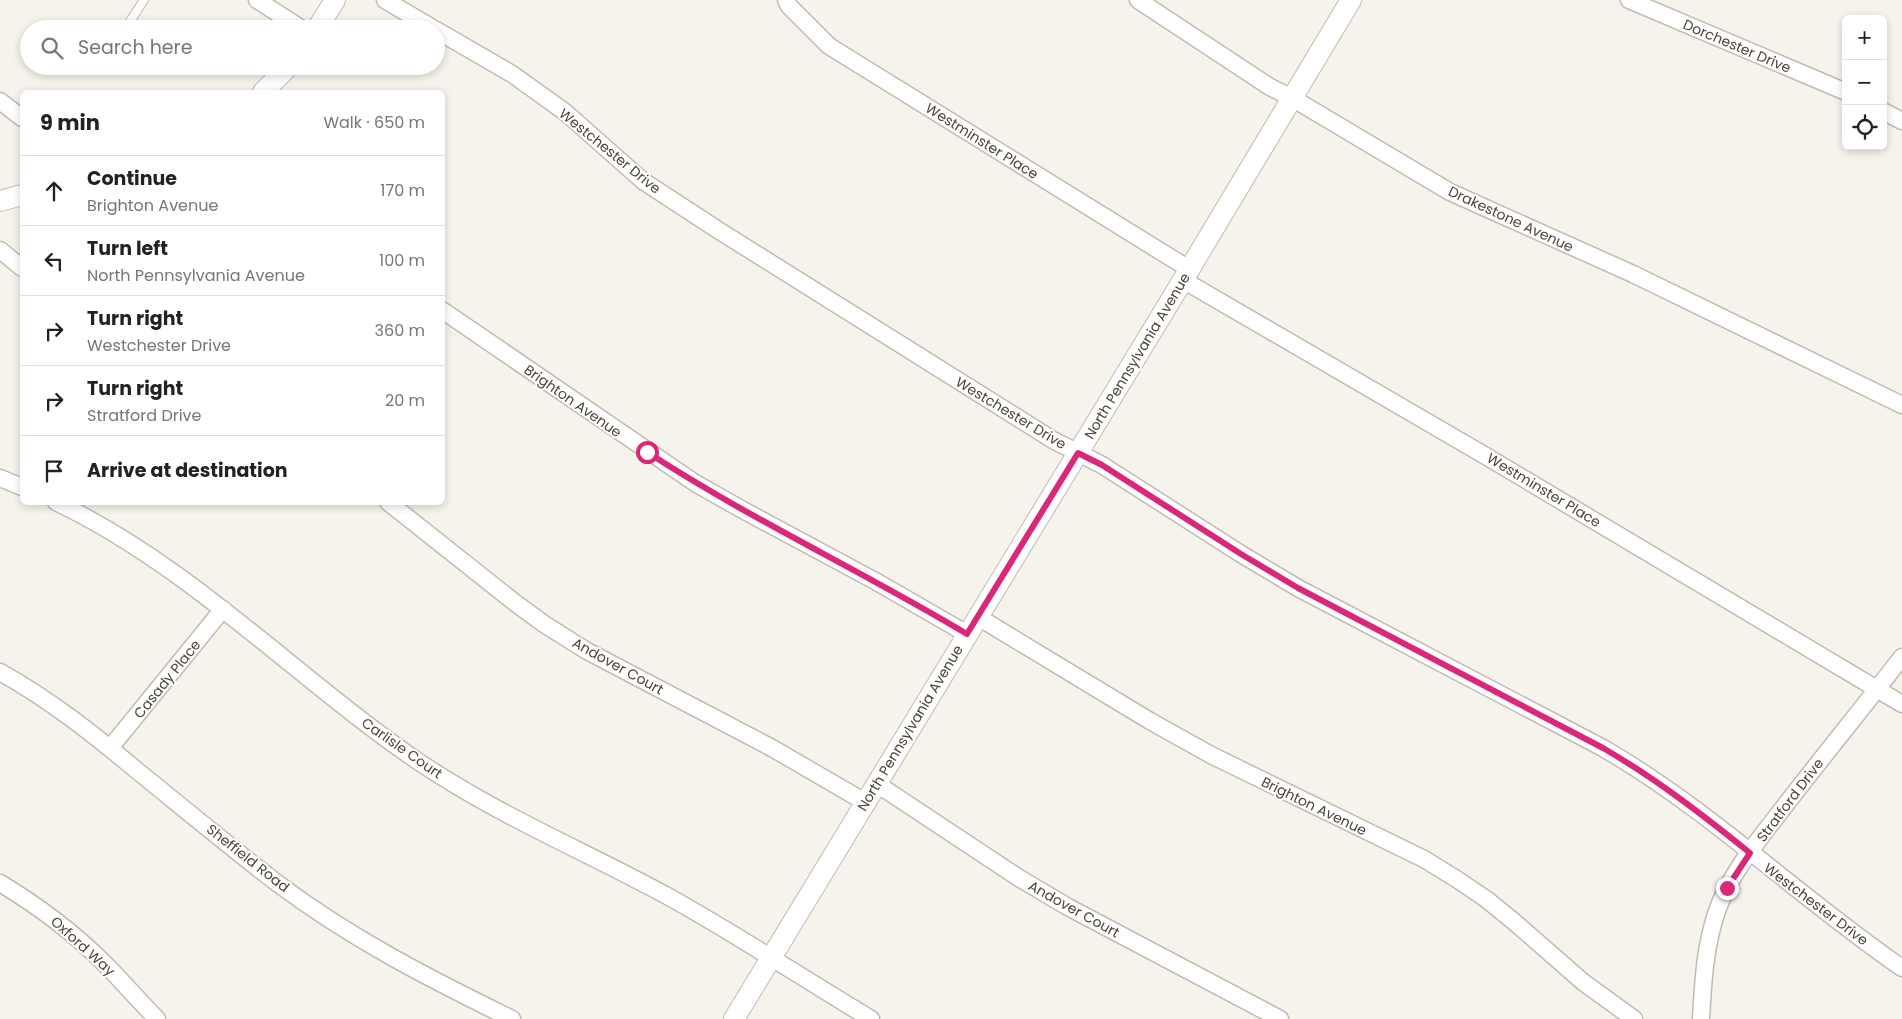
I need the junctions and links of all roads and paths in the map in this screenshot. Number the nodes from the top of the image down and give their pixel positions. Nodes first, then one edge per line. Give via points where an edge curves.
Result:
1 (144, 0) edge
2 (335, 0) edge
3 (385, 0) edge
4 (786, 0) edge
5 (1138, 0) edge
6 (1351, 0) edge
7 (1629, 0) edge
8 (262, 1) edge
9 (131, 20) edge
10 (289, 20) edge
11 (323, 20) edge
12 (419, 20) edge
13 (445, 35) edge
14 (280, 75) edge
15 (265, 90) edge
16 (1842, 90) edge
17 (1292, 98) junction
18 (0, 101) edge
19 (1887, 113) edge
20 (20, 116) edge
21 (1902, 121) edge
22 (20, 196) edge
23 (0, 202) edge
24 (0, 250) edge
25 (20, 266) edge
26 (1186, 275) junction
27 (445, 312) edge
28 (1902, 405) edge
29 (1078, 453) junction
30 (0, 478) edge
31 (20, 486) edge
32 (61, 505) edge
33 (392, 505) edge
34 (223, 609) junction
35 (978, 617) junction
36 (967, 634) junction
37 (1902, 657) edge
38 (0, 672) edge
39 (1877, 689) junction
40 (1902, 704) edge
41 (110, 748) junction
42 (876, 784) junction
43 (865, 802) junction
44 (1750, 853) junction
45 (0, 883) edge
46 (770, 958) junction
47 (1902, 968) edge
48 (157, 1019) edge
49 (512, 1019) edge
50 (734, 1019) edge
51 (871, 1019) edge
52 (1280, 1019) edge
53 (1634, 1019) edge
54 (1701, 1019) edge

1 - 9 lane
2 - 11 street
3 - 12 street, Westchester Drive
4 - 26 street, Westminster Place via 829,46
5 - 17 street, Drakestone Avenue via 1262,82
6 - 17 street, North Pennsylvania Avenue
7 - 16 street, Dorchester Drive
8 - 10 street
13 - 29 street, Westchester Drive via 512,74 565,112 643,181
14 - 15 street
17 - 26 street, North Pennsylvania Avenue
17 - 28 street, Drakestone Avenue via 1450,192 1633,274
18 - 20 street
19 - 21 street
22 - 23 street
24 - 25 street
26 - 29 street, North Pennsylvania Avenue
26 - 39 street, Westminster Place
27 - 36 street, Brighton Avenue via 695,483
29 - 35 street, North Pennsylvania Avenue
29 - 44 street, Westchester Drive via 1298,588 1603,748 1662,785
30 - 31 street
32 - 34 street, Carlisle Court via 152,557
33 - 43 street, Andover Court via 544,624
34 - 41 street, Casady Place
34 - 46 street, Carlisle Court via 365,724 450,782 664,895
35 - 36 street, North Pennsylvania Avenue
35 - 53 street, Brighton Avenue via 1150,722 1424,859 1486,899 1583,982
36 - 42 street, North Pennsylvania Avenue
37 - 39 street, Stratford Drive
38 - 41 street, Sheffield Road
39 - 40 street, Westminster Place
39 - 44 street, Stratford Drive
41 - 49 street, Sheffield Road via 278,884 339,926 414,970
42 - 43 street, North Pennsylvania Avenue
42 - 52 street, Andover Court via 1068,907
43 - 46 street, North Pennsylvania Avenue
44 - 47 street, Westchester Drive
44 - 54 street, Stratford Drive via 1727,888 1718,910 1708,946
45 - 48 street, Oxford Way via 76,937
46 - 50 street, North Pennsylvania Avenue
46 - 51 street, Carlisle Court

